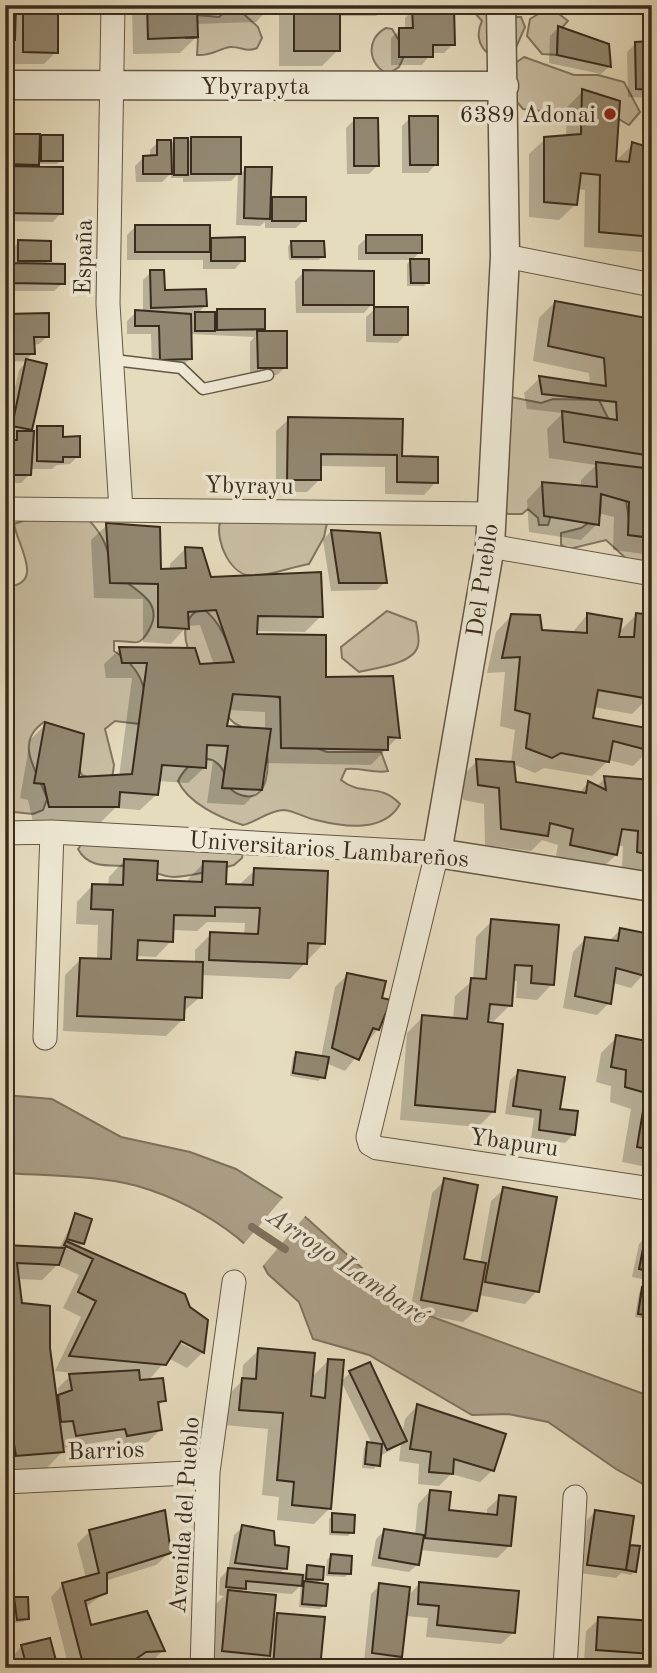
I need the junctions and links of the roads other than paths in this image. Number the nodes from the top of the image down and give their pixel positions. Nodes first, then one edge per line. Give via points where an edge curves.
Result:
1 (113, 5) edge
2 (501, 5) edge
3 (5, 85) edge
4 (112, 86) junction
5 (504, 86) junction
6 (505, 256) junction
7 (652, 285) edge
8 (114, 360) junction
9 (268, 375) dead end
10 (5, 509) edge
11 (121, 510) junction
12 (492, 514) junction
13 (490, 546) junction
14 (652, 574) edge
15 (52, 832) junction
16 (5, 833) edge
17 (437, 853) junction
18 (652, 887) edge
19 (45, 1038) dead end
20 (370, 1144) joint
21 (652, 1189) edge
22 (234, 1282) dead end
23 (208, 1472) junction
24 (5, 1482) edge
25 (575, 1497) dead end
26 (202, 1668) edge
27 (565, 1668) edge

1 - 4 street, España
2 - 5 street, Del Pueblo
3 - 4 street, Ybyrapyta
4 - 5 street, Ybyrapyta
4 - 8 street, España via 108,304
5 - 6 street, Del Pueblo
6 - 7 street
6 - 12 street, Del Pueblo
8 - 9 lane via 181,368 203,389
8 - 11 street, España
10 - 11 street, Ybyrayu
11 - 12 street, Ybyrayu
12 - 13 street, Del Pueblo
13 - 14 street
13 - 17 street, Del Pueblo
15 - 16 street, Universitarios Lambareños
15 - 17 street, Universitarios Lambareños
15 - 19 street
17 - 18 street, Universitarios Lambareños
17 - 20 street, Del Pueblo via 368,1137
20 - 21 street, Ybapuru
22 - 23 street, Avenida del Pueblo
23 - 24 street, Barrios
23 - 26 street, Avenida del Pueblo
25 - 27 street

